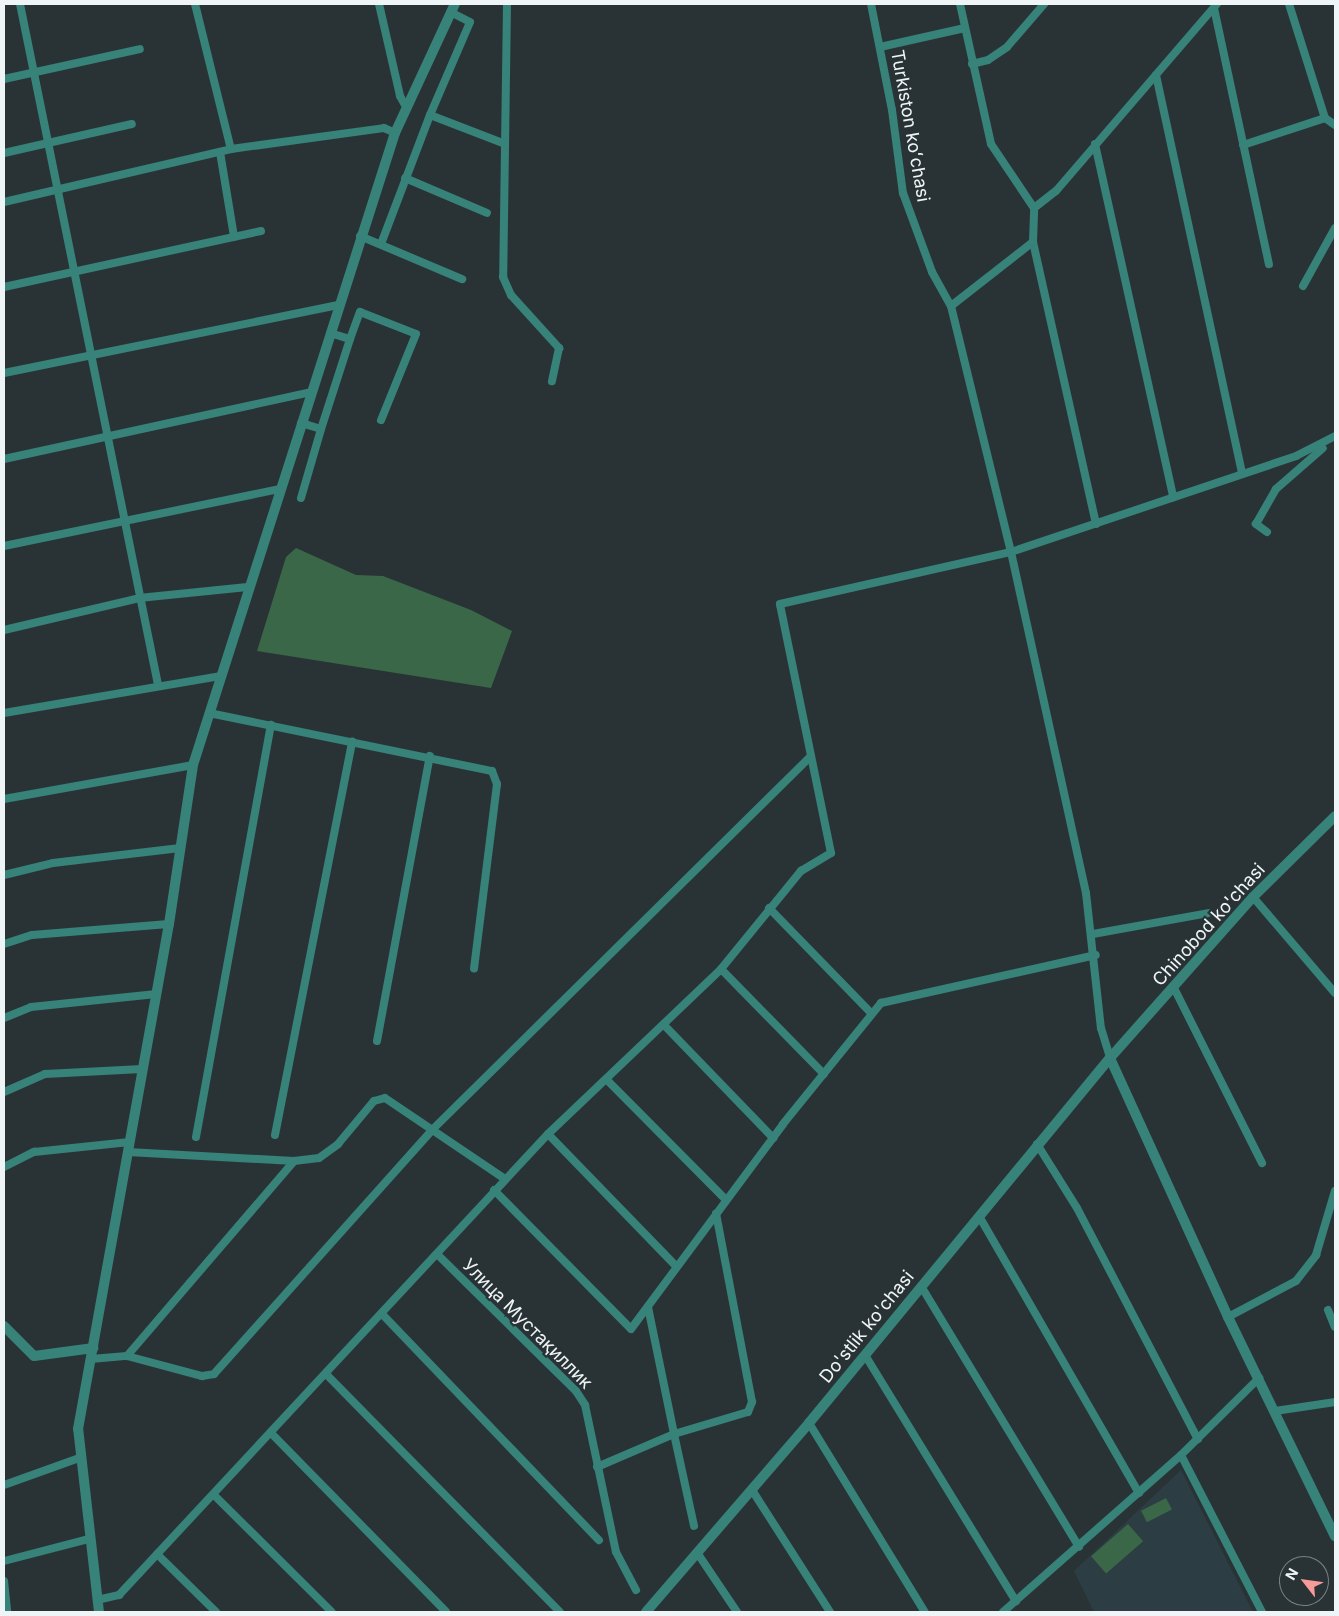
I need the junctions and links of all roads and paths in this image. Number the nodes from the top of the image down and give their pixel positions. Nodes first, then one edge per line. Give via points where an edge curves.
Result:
1 (20, 4) edge
2 (196, 4) edge
3 (379, 4) edge
4 (507, 4) edge
5 (871, 4) edge
6 (960, 4) edge
7 (1044, 4) edge
8 (1289, 4) edge
9 (1216, 5) edge
10 (452, 8) edge
11 (965, 28) junction
12 (880, 47) junction
13 (140, 49) dead end
14 (972, 64) junction
15 (34, 73) junction
16 (1156, 75) junction
17 (4, 79) edge
18 (406, 107) junction
19 (430, 115) junction
20 (1325, 118) junction
21 (132, 124) dead end
22 (1335, 125) edge
23 (395, 133) junction
24 (46, 143) junction
25 (504, 144) junction
26 (1095, 144) junction
27 (1243, 145) junction
28 (231, 150) junction
29 (220, 152) junction
30 (4, 153) edge
31 (405, 178) junction
32 (58, 190) junction
33 (4, 202) edge
34 (1034, 208) junction
35 (487, 213) dead end
36 (1335, 228) edge
37 (260, 231) dead end
38 (360, 236) junction
39 (234, 237) junction
40 (1034, 242) junction
41 (381, 244) junction
42 (1269, 264) dead end
43 (76, 272) junction
44 (462, 279) dead end
45 (1303, 286) dead end
46 (4, 287) edge
47 (338, 306) junction
48 (951, 306) junction
49 (330, 333) junction
50 (350, 339) junction
51 (92, 353) junction
52 (4, 373) edge
53 (552, 381) dead end
54 (311, 392) junction
55 (381, 420) dead end
56 (301, 423) junction
57 (321, 429) junction
58 (1335, 436) edge
59 (108, 437) junction
60 (1328, 443) junction
61 (4, 459) edge
62 (1242, 474) junction
63 (280, 489) junction
64 (1173, 497) junction
65 (300, 498) dead end
66 (124, 520) junction
67 (1096, 524) junction
68 (1267, 532) dead end
69 (4, 546) edge
70 (1011, 552) junction
71 (247, 587) junction
72 (139, 598) junction
73 (4, 630) edge
74 (220, 676) junction
75 (158, 684) junction
76 (4, 713) edge
77 (209, 713) junction
78 (271, 725) junction
79 (352, 741) junction
80 (430, 756) junction
81 (811, 756) junction
82 (193, 765) junction
83 (4, 799) edge
84 (1335, 816) edge
85 (180, 848) junction
86 (4, 875) edge
87 (1253, 897) junction
88 (769, 908) junction
89 (1208, 913) dead end
90 (169, 924) junction
91 (1093, 934) junction
92 (4, 944) edge
93 (1096, 955) junction
94 (721, 969) junction
95 (474, 970) dead end
96 (1174, 988) junction
97 (1335, 993) edge
98 (156, 994) junction
99 (870, 1012) junction
100 (4, 1018) edge
101 (665, 1026) junction
102 (377, 1041) dead end
103 (1110, 1058) junction
104 (142, 1069) junction
105 (824, 1074) junction
106 (606, 1080) junction
107 (4, 1092) edge
108 (432, 1130) junction
109 (548, 1134) junction
110 (275, 1135) dead end
111 (196, 1137) dead end
112 (773, 1138) junction
113 (1036, 1144) junction
114 (128, 1147) junction
115 (294, 1161) junction
116 (1262, 1163) dead end
117 (4, 1167) edge
118 (505, 1179) junction
119 (494, 1190) junction
120 (1335, 1191) edge
121 (726, 1200) junction
122 (716, 1214) junction
123 (979, 1216) junction
124 (437, 1254) junction
125 (676, 1266) junction
126 (922, 1286) junction
127 (648, 1306) junction
128 (1328, 1310) dead end
129 (383, 1314) junction
130 (1228, 1317) junction
131 (4, 1326) edge
132 (1335, 1327) edge
133 (93, 1348) junction
134 (865, 1355) junction
135 (127, 1356) junction
136 (91, 1359) junction
137 (327, 1375) junction
138 (1259, 1378) junction
139 (1335, 1402) edge
140 (1275, 1411) junction
141 (809, 1423) junction
142 (272, 1433) junction
143 (674, 1434) junction
144 (1198, 1439) junction
145 (1181, 1455) junction
146 (79, 1458) junction
147 (597, 1467) junction
148 (4, 1485) edge
149 (752, 1490) junction
150 (1139, 1492) junction
151 (214, 1495) junction
152 (694, 1526) dead end
153 (1335, 1536) edge
154 (89, 1539) junction
155 (599, 1540) dead end
156 (1079, 1547) junction
157 (157, 1554) junction
158 (698, 1554) junction
159 (4, 1562) edge
160 (4, 1581) edge
161 (636, 1590) dead end
162 (97, 1600) junction
163 (1016, 1601) junction
164 (7, 1612) edge
165 (99, 1612) edge
166 (216, 1612) edge
167 (332, 1612) edge
168 (446, 1612) edge
169 (560, 1612) edge
170 (648, 1612) edge
171 (737, 1612) edge
172 (830, 1612) edge
173 (925, 1612) edge
174 (1003, 1612) edge
175 (1262, 1612) edge

1 - 15 street
2 - 28 street
3 - 18 street via 400,96
4 - 25 street
5 - 12 street, Turkiston koʻchasi
6 - 11 street
7 - 14 street via 1007,47 988,60
8 - 20 street
9 - 16 street
9 - 27 street
10 - 18 street
10 - 19 street via 470,22
11 - 12 street
11 - 14 street
12 - 48 street, Turkiston koʻchasi via 903,193 932,272
13 - 15 street
14 - 34 street via 991,144
15 - 17 street
15 - 24 street
16 - 26 street
16 - 62 street
18 - 23 street
19 - 25 street
19 - 31 street
20 - 22 street
20 - 27 street
21 - 24 street
23 - 28 street via 384,128
23 - 38 street
24 - 30 street
24 - 32 street
25 - 53 street via 504,286 559,348
26 - 34 street via 1056,191
26 - 64 street
27 - 42 street
28 - 29 street
29 - 32 street
29 - 39 street
31 - 35 street
31 - 41 street
32 - 33 street
32 - 43 street
34 - 40 street
36 - 45 street
37 - 39 street
38 - 41 street
38 - 47 street
39 - 43 street
40 - 48 street
40 - 67 street
41 - 44 street
43 - 46 street
43 - 51 street
47 - 49 street
47 - 51 street
48 - 70 street, Turkiston koʻchasi
49 - 50 street
49 - 54 street
50 - 55 street via 360,312 416,334
50 - 57 street
51 - 52 street
51 - 59 street
54 - 56 street
54 - 59 street
56 - 57 street
56 - 63 street
57 - 65 street
58 - 60 street
59 - 61 street
59 - 66 street
60 - 62 street
60 - 68 street via 1276,489 1256,524
62 - 64 street
63 - 66 street
63 - 71 street
64 - 67 street
66 - 69 street
66 - 72 street
67 - 70 street
70 - 81 street via 780,604
70 - 91 street, Turkiston koʻchasi
71 - 72 street
71 - 74 street
72 - 73 street
72 - 75 street
74 - 75 street
74 - 77 street
75 - 76 street
77 - 78 street
77 - 82 street
78 - 79 street
78 - 111 street
79 - 80 street
79 - 110 street
80 - 95 street via 485,767 492,771 496,784
80 - 102 street
81 - 88 street via 833,849 828,856 800,871
81 - 108 street
82 - 83 street
82 - 85 street
84 - 87 street, Chinobod ko'chasi
85 - 86 street via 53,863
85 - 90 street
87 - 96 street, Chinobod ko'chasi
87 - 97 street
88 - 94 street
88 - 99 street
89 - 91 street
90 - 92 street via 32,936
90 - 98 street
91 - 93 street, Turkiston koʻchasi
93 - 99 street via 893,997
93 - 103 street, Turkiston koʻchasi via 1101,1028
94 - 101 street
94 - 105 street
96 - 103 street, Chinobod ko'chasi
96 - 116 street
98 - 100 street via 31,1008
98 - 104 street
99 - 105 street
101 - 106 street
101 - 112 street
103 - 113 street, Do'stlik ko'chasi
103 - 130 street
104 - 107 street via 45,1074
104 - 114 street
105 - 112 street
106 - 109 street
106 - 121 street
108 - 115 street via 393,1102 379,1100 319,1158
108 - 118 street
108 - 135 street via 214,1374 202,1376
109 - 118 street
109 - 125 street
112 - 121 street
113 - 123 street, Do'stlik ko'chasi
113 - 144 street via 1077,1208
114 - 115 street
114 - 117 street via 34,1152
114 - 133 street
115 - 135 street
118 - 119 street
119 - 124 street
119 - 127 street via 627,1329 633,1327
120 - 130 street via 1316,1254 1296,1281
121 - 122 street
122 - 125 street
122 - 143 street via 752,1407 748,1412
123 - 126 street, Do'stlik ko'chasi
123 - 150 street
124 - 129 street
124 - 147 street, Улица Мустақиллик via 539,1359 576,1391 585,1405
125 - 127 street
126 - 134 street, Do'stlik ko'chasi
126 - 156 street
127 - 143 street
128 - 132 street
129 - 137 street
129 - 155 street
130 - 138 street
131 - 133 street via 34,1356
133 - 136 street
134 - 141 street, Do'stlik ko'chasi
134 - 163 street
135 - 136 street
136 - 146 street via 78,1429
137 - 142 street
137 - 169 street
138 - 140 street
138 - 144 street
139 - 140 street
140 - 153 street
141 - 149 street, Do'stlik ko'chasi
141 - 173 street
142 - 151 street
142 - 168 street
143 - 147 street
143 - 152 street
144 - 145 street
145 - 150 street
145 - 175 street
146 - 148 street
146 - 154 street
147 - 161 street, Улица Мустақиллик via 616,1552
149 - 158 street, Do'stlik ko'chasi
149 - 172 street
150 - 156 street
151 - 157 street
151 - 167 street
154 - 159 street
154 - 162 street
156 - 163 street
157 - 162 street via 119,1595
157 - 166 street
158 - 170 street, Do'stlik ko'chasi
158 - 171 street
160 - 164 street
162 - 165 street
163 - 174 street

